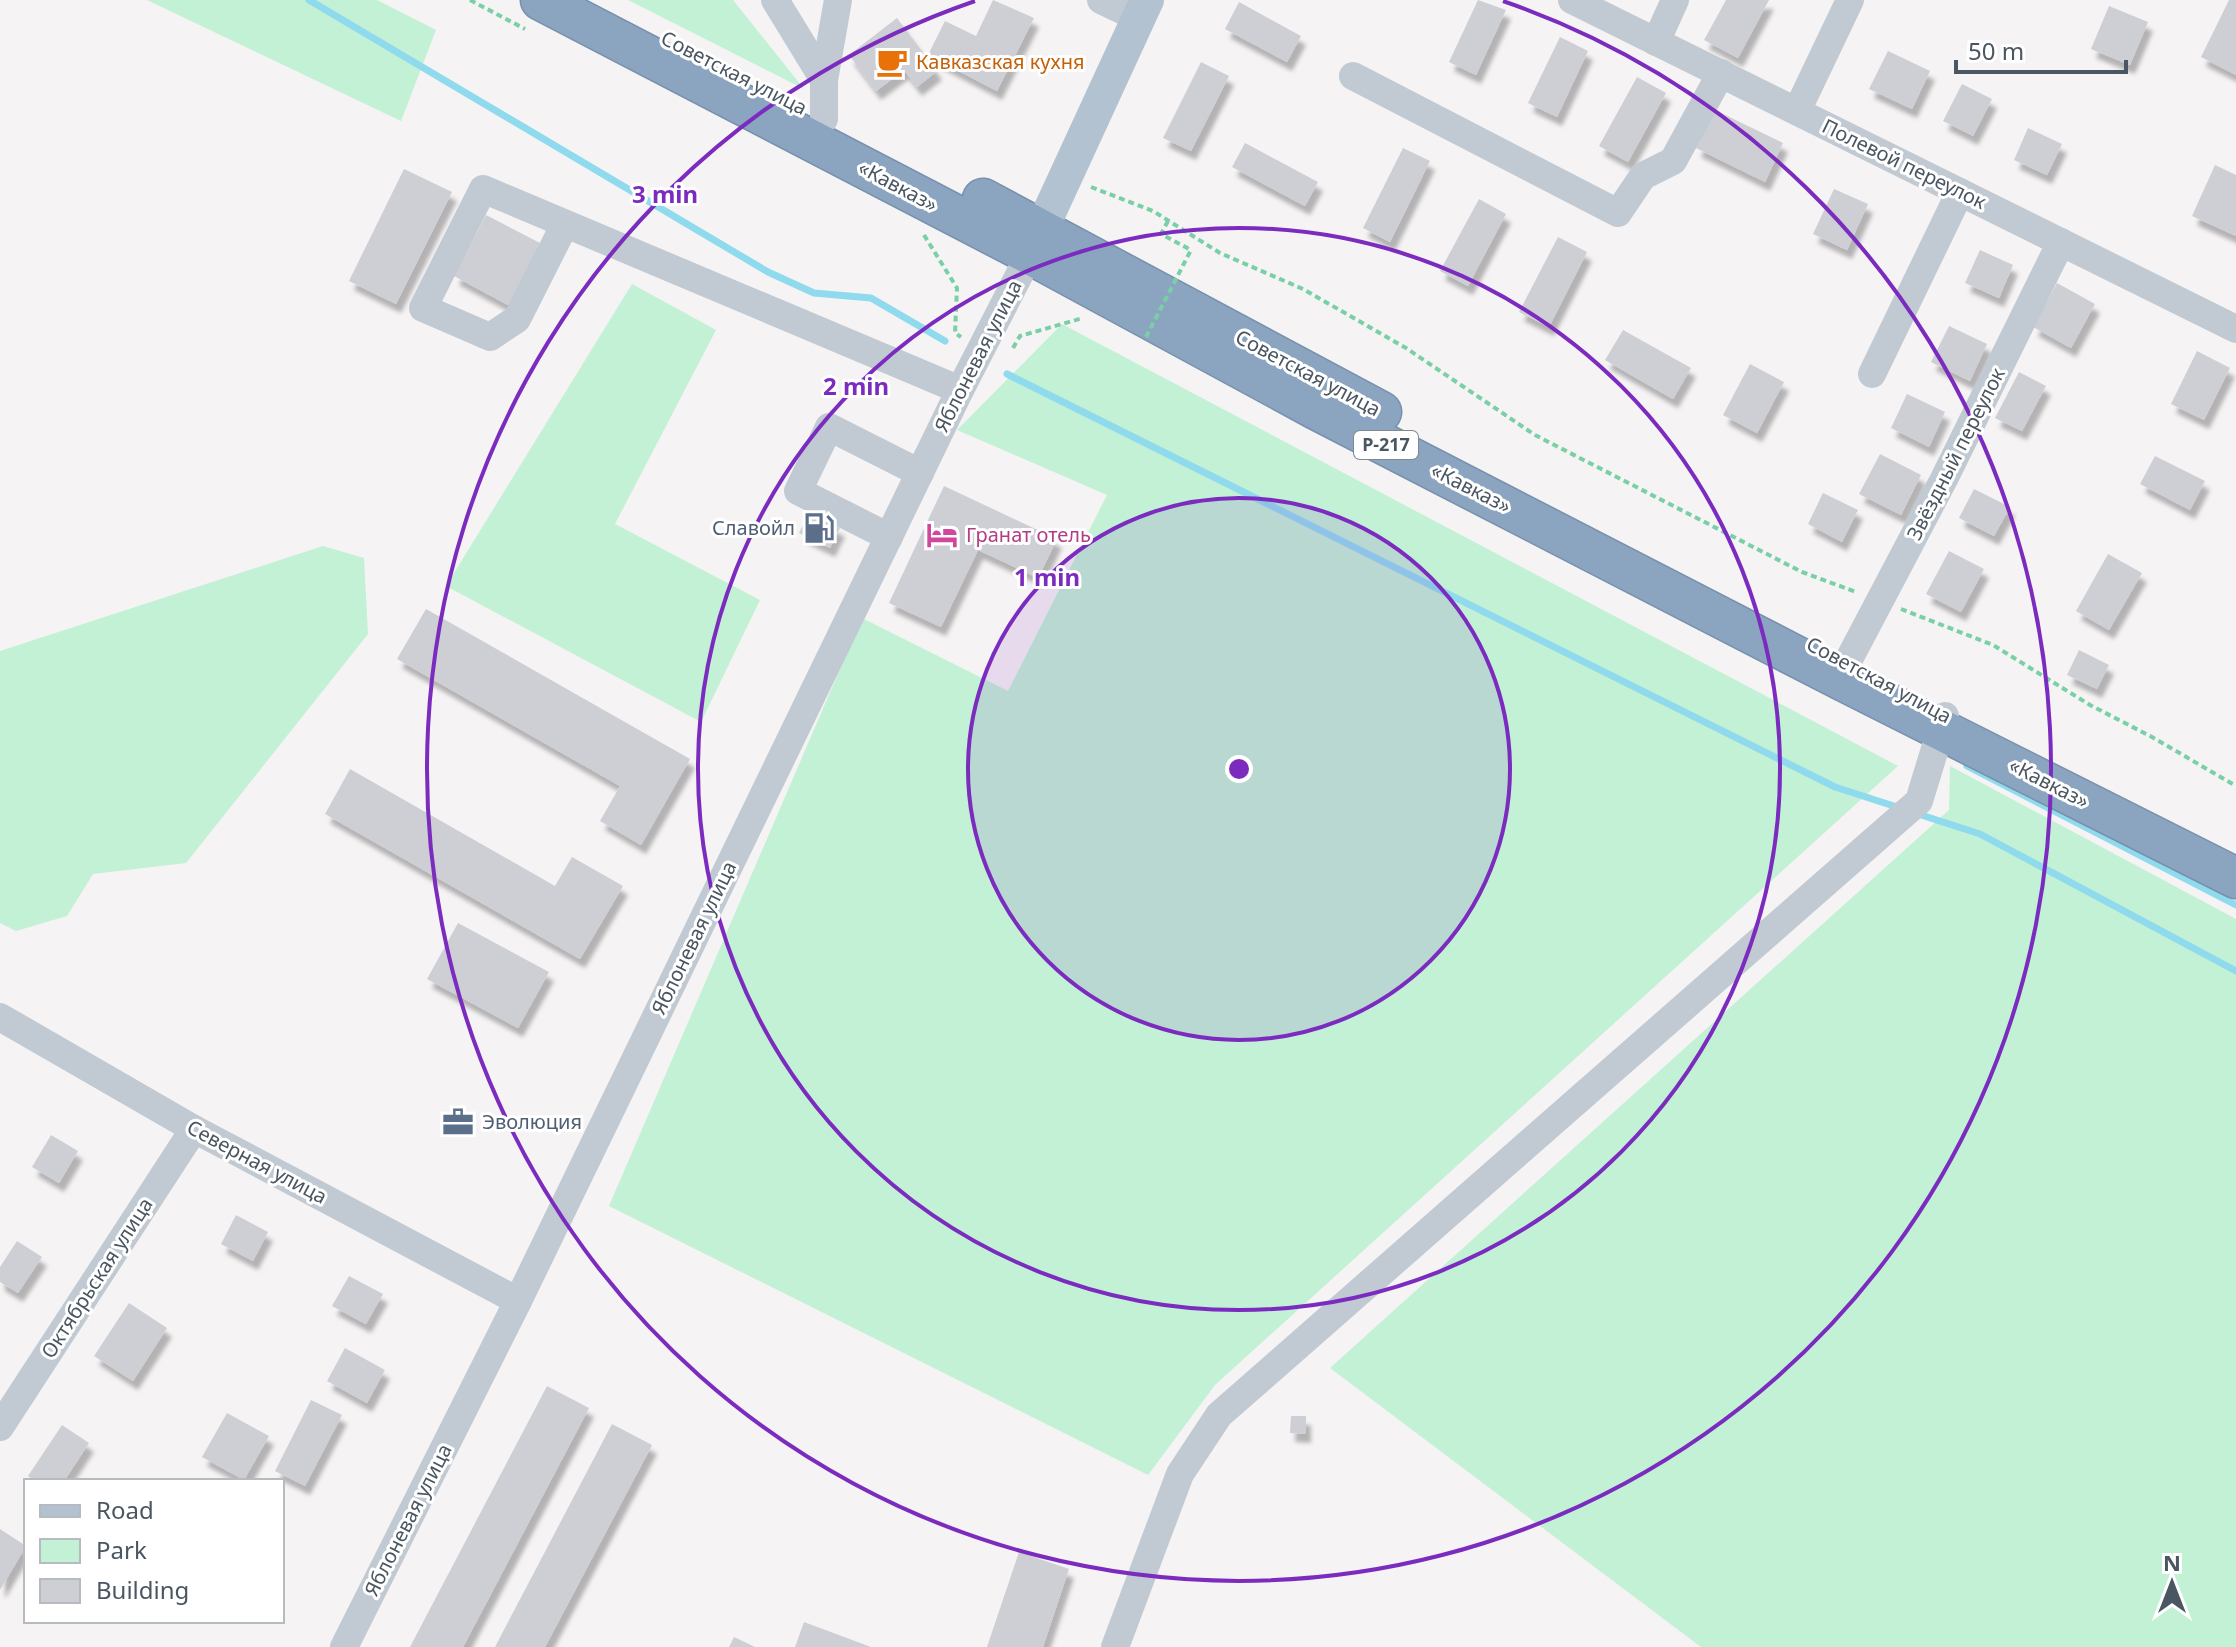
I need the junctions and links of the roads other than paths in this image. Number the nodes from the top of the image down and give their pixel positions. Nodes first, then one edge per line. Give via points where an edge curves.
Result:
1 (541, 0) edge
2 (589, 0) edge
3 (775, 0) edge
4 (838, 0) edge
5 (1101, 0) edge
6 (1572, 0) edge
7 (1675, 0) edge
8 (1850, 0) edge
9 (1143, 9) edge
10 (1656, 42) junction
11 (1721, 73) junction
12 (1353, 76) dead end
13 (824, 100) junction
14 (1797, 111) junction
15 (1960, 192) junction
16 (565, 224) junction
17 (1036, 242) junction
18 (2061, 242) junction
19 (2236, 329) edge
20 (1872, 374) dead end
21 (960, 390) junction
22 (920, 473) junction
23 (889, 537) junction
24 (1847, 663) junction
25 (1943, 722) junction
26 (2236, 866) edge
27 (2236, 878) edge
28 (0, 1017) edge
29 (194, 1129) junction
30 (518, 1301) junction
31 (0, 1427) edge
32 (344, 1647) edge
33 (1115, 1647) edge

1 - 17 highway, «Кавказ» / Р-217
2 - 13 highway, Советская улица / Р-217
3 - 13 street
4 - 13 street
5 - 9 street
6 - 10 street, Полевой переулок
7 - 10 street
8 - 14 street
9 - 17 main road
10 - 11 street, Полевой переулок
11 - 12 street via 1673,161 1643,176 1618,213
11 - 14 street, Полевой переулок
13 - 17 highway, Советская улица / Р-217
14 - 15 street, Полевой переулок
15 - 18 street, Полевой переулок
15 - 20 street
16 - 16 street via 483,189 423,308 490,337 517,319
16 - 21 street
17 - 21 street, Яблоневая улица
17 - 24 highway, Советская улица / Р-217
17 - 25 highway, «Кавказ» / Р-217 via 1316,409
18 - 19 street, Полевой переулок
18 - 24 street, Звёздный переулок
21 - 22 street, Яблоневая улица
22 - 23 street, Яблоневая улица
22 - 23 street via 829,427 798,491
23 - 30 street, Яблоневая улица
24 - 25 highway, Советская улица / Р-217
25 - 26 highway, Советская улица / Р-217
25 - 27 highway, «Кавказ» / Р-217
25 - 33 street via 1919,801 1219,1415 1180,1474
28 - 29 street, Северная улица
29 - 30 street, Северная улица
29 - 31 street, Октябрьская улица
30 - 32 street, Яблоневая улица

